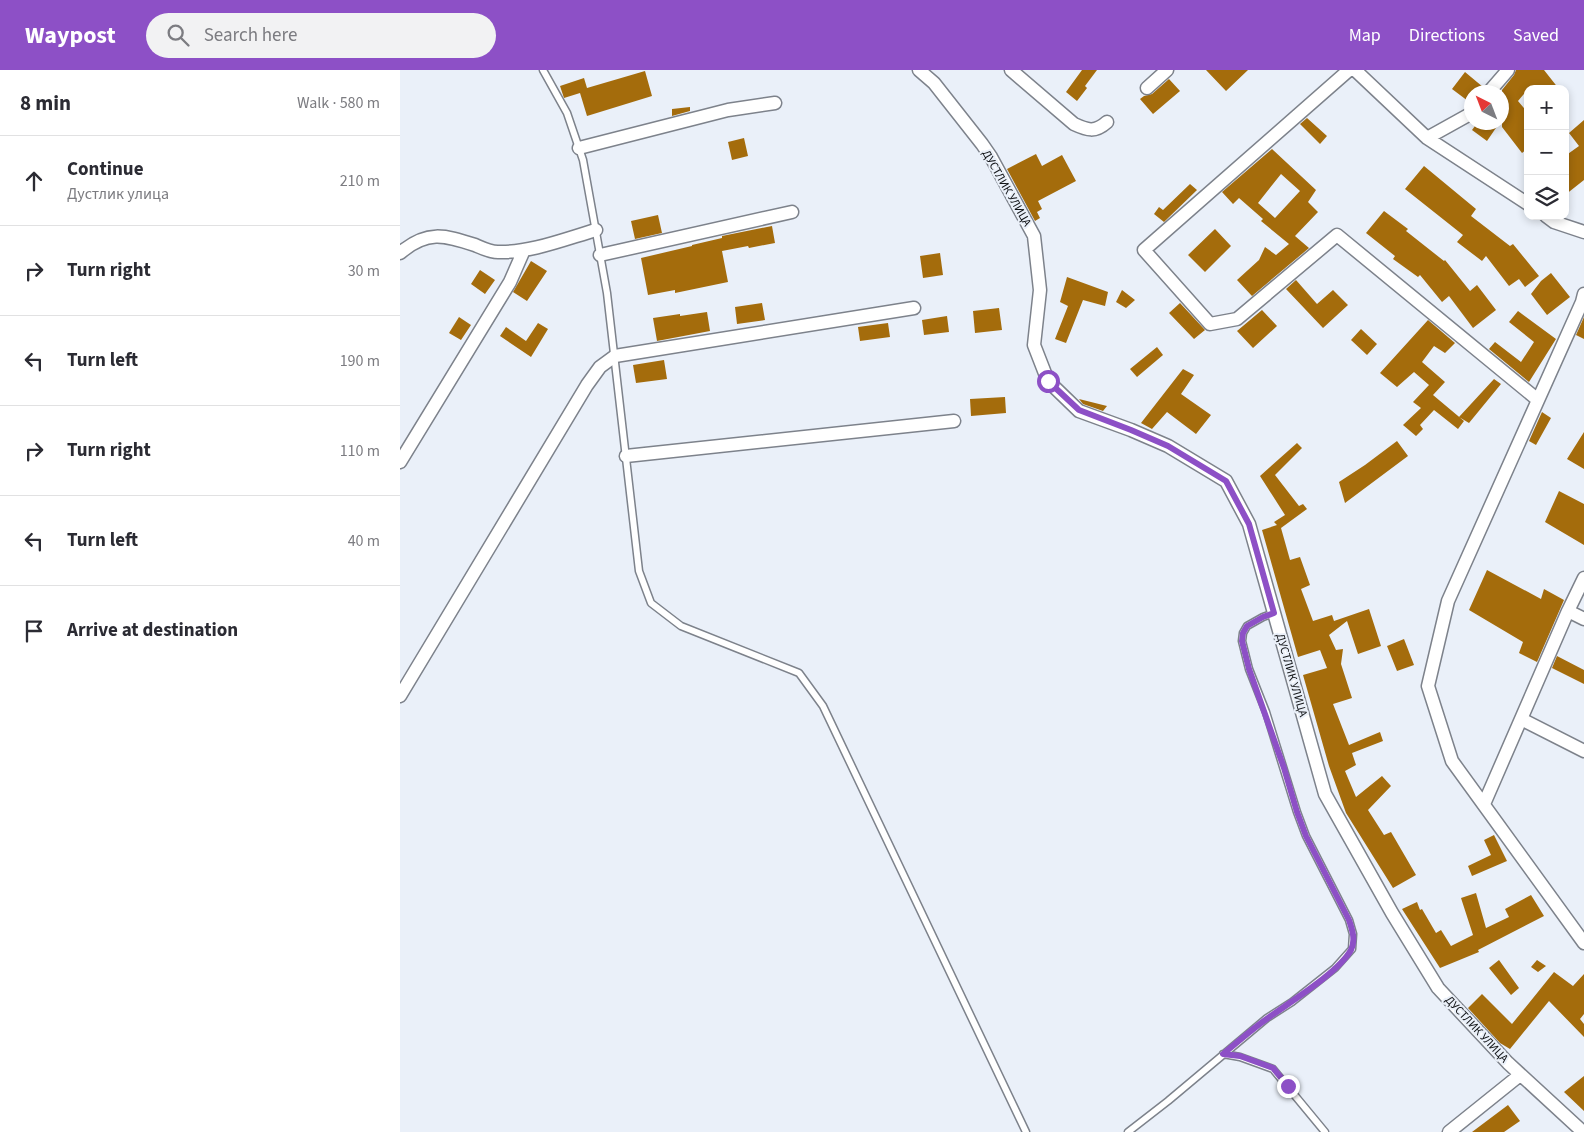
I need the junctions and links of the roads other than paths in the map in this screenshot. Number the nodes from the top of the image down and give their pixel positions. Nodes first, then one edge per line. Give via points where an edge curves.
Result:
1 (543, 70) edge
2 (919, 70) edge
3 (1011, 70) edge
4 (1167, 70) edge
5 (1508, 70) edge
6 (1355, 71) edge
7 (1495, 85) edge
8 (1147, 88) dead end
9 (775, 102) dead end
10 (1464, 117) edge
11 (1107, 122) dead end
12 (1427, 138) junction
13 (579, 148) junction
14 (1524, 201) edge
15 (792, 212) dead end
16 (1551, 220) edge
17 (596, 230) junction
18 (1584, 232) edge
19 (524, 250) junction
20 (400, 253) edge
21 (600, 255) junction
22 (1584, 294) edge
23 (914, 308) dead end
24 (614, 356) junction
25 (1538, 400) junction
26 (954, 421) dead end
27 (626, 456) junction
28 (400, 462) edge
29 (1584, 578) edge
30 (1568, 611) junction
31 (1274, 613) junction
32 (1584, 619) edge
33 (400, 696) edge
34 (1521, 720) junction
35 (1584, 750) edge
36 (1484, 804) junction
37 (1584, 943) edge
38 (1223, 1054) junction
39 (1520, 1075) junction
40 (1026, 1132) edge
41 (1128, 1132) edge
42 (1325, 1132) edge
43 (1449, 1132) edge
44 (1583, 1132) edge

1 - 13 lane via 567,113
2 - 31 street, ДУСТЛИК УЛИЦА via 934,83 991,157 1034,236 1040,290 1034,346 1048,381 1079,410 1168,446 1226,481 1249,524
3 - 11 street via 1074,124 1086,130 1100,129
4 - 8 street
5 - 7 street
6 - 12 street
6 - 25 street via 1144,250 1210,324 1237,320 1337,235
9 - 13 street via 728,110
10 - 12 street
12 - 14 street
13 - 17 lane
15 - 21 street
16 - 18 street
17 - 19 street
17 - 21 lane
19 - 20 street via 496,252 449,237 430,236
19 - 28 street via 510,282
21 - 24 lane
22 - 25 street
23 - 24 street
24 - 27 lane
24 - 33 street via 600,367 587,385
25 - 36 street via 1448,601 1428,686 1452,761
26 - 27 street
27 - 40 lane via 639,571 652,603 681,626 799,673 804,679 823,706
29 - 30 street
30 - 32 street
30 - 34 street
31 - 38 lane via 1247,626 1242,641 1306,836 1349,920 1353,934 1352,949 1335,968
31 - 39 street, ДУСТЛИК УЛИЦА via 1325,794 1438,988
34 - 35 street
34 - 36 street
36 - 37 street
38 - 41 lane
38 - 42 lane via 1240,1056 1273,1068
39 - 43 street
39 - 44 street, ДУСТЛИК УЛИЦА

